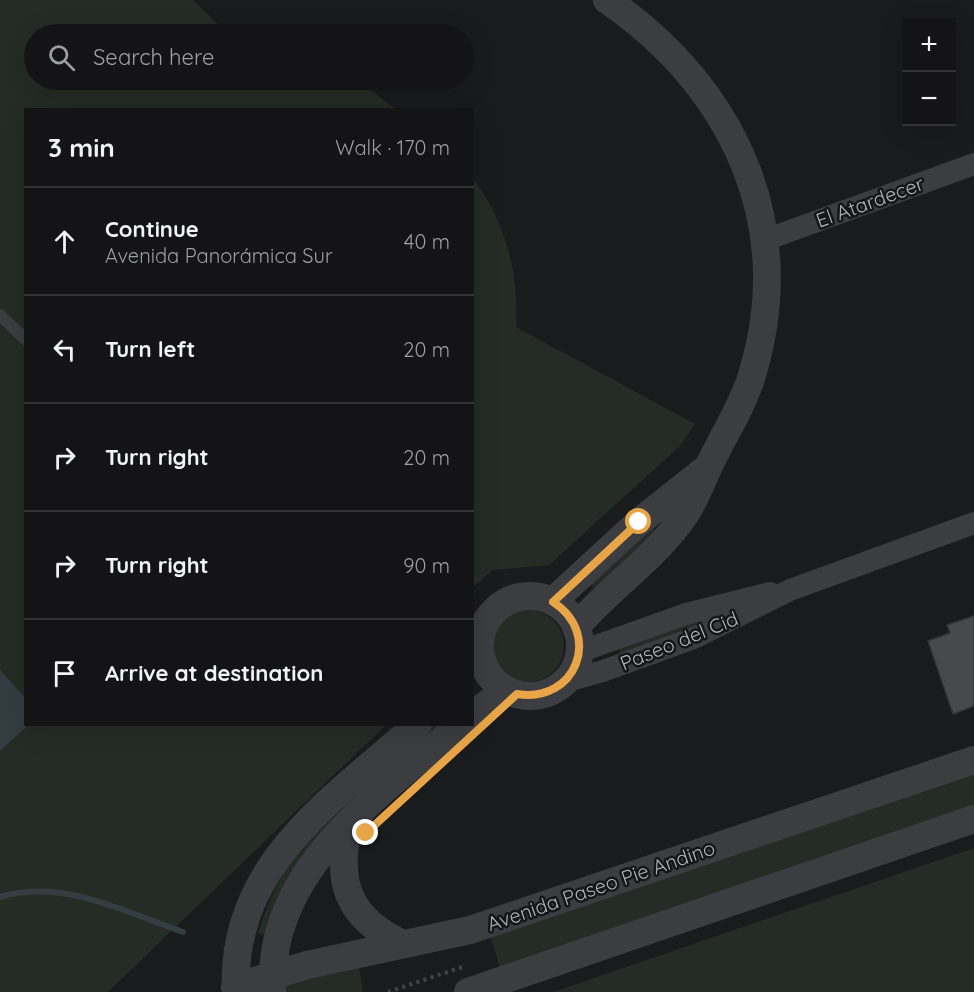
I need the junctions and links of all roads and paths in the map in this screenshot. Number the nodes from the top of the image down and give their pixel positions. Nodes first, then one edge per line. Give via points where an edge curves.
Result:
1 (607, 0) edge
2 (974, 164) edge
3 (765, 240) junction
4 (0, 315) edge
5 (24, 338) edge
6 (708, 467) junction
7 (974, 523) edge
8 (790, 590) junction
9 (553, 602) junction
10 (578, 639) junction
11 (477, 651) edge
12 (564, 682) junction
13 (507, 690) junction
14 (474, 714) edge
15 (416, 726) edge
16 (459, 726) edge
17 (974, 760) edge
18 (974, 819) edge
19 (349, 824) junction
20 (241, 932) junction
21 (278, 940) junction
22 (403, 944) junction
23 (272, 983) edge
24 (231, 990) edge
25 (468, 992) edge

1 - 3 street via 671,51 709,97 748,173
2 - 3 street, El Atardecer
3 - 6 street via 768,292 760,348 739,410
4 - 5 lane
6 - 9 street via 645,517
6 - 10 street via 695,498 675,528
7 - 8 street, Paseo del Cid
8 - 10 street, Paseo del Cid
8 - 12 street, Paseo del Cid via 694,638 603,672
9 - 10 street via 567,612
9 - 11 street via 534,596 515,598 498,608
10 - 12 street via 574,668
11 - 13 street via 494,680
12 - 13 street via 537,695
13 - 14 street
15 - 20 street via 283,847 261,880
16 - 19 street
17 - 22 street, Avenida Paseo Pie Andino via 487,925
18 - 25 street
19 - 21 street via 302,881 285,913
19 - 22 street via 342,857 348,894 370,922
20 - 21 street via 257,945
20 - 24 street
21 - 23 street
22 - 23 street, Avenida Paseo Pie Andino
23 - 24 street, Avenida Paseo Pie Andino

